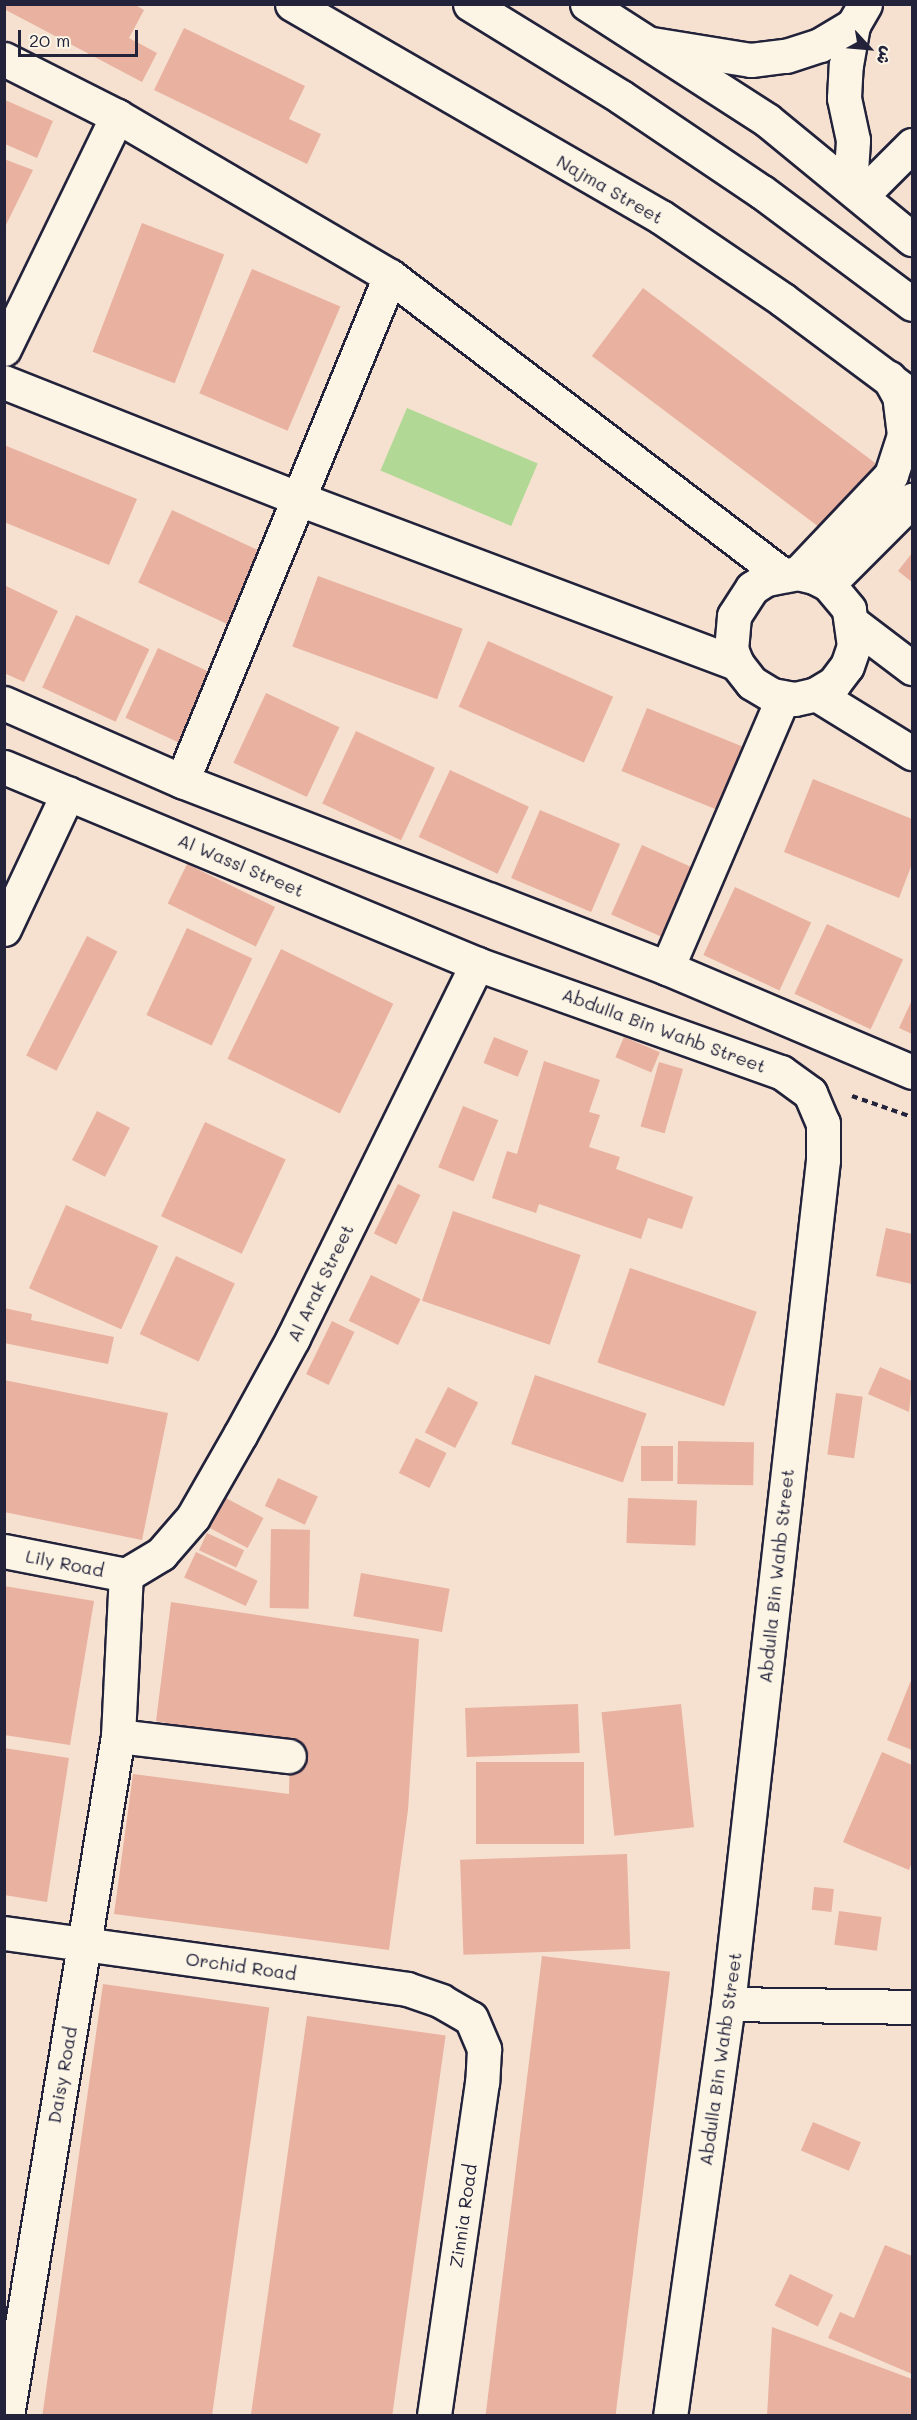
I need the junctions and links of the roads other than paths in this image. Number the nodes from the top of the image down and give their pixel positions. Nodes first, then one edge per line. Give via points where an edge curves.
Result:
1 (292, 4) edge
2 (470, 4) edge
3 (587, 4) edge
4 (859, 15) edge
5 (652, 44) junction
6 (4, 59) edge
7 (117, 116) junction
8 (912, 145) edge
9 (855, 191) junction
10 (912, 239) edge
11 (390, 276) junction
12 (912, 304) edge
13 (4, 349) edge
14 (4, 382) edge
15 (901, 387) edge
16 (299, 499) junction
17 (912, 500) edge
18 (790, 574) junction
19 (828, 584) junction
20 (854, 624) junction
21 (737, 664) junction
22 (912, 668) edge
23 (816, 694) junction
24 (783, 698) junction
25 (4, 703) edge
26 (912, 753) edge
27 (4, 767) edge
28 (182, 781) junction
29 (68, 793) junction
30 (4, 928) edge
31 (477, 964) junction
32 (667, 968) junction
33 (912, 1072) edge
34 (4, 1551) edge
35 (126, 1575) junction
36 (118, 1736) junction
37 (289, 1756) dead end
38 (4, 1933) edge
39 (84, 1943) junction
40 (728, 2004) junction
41 (912, 2007) edge
42 (471, 2018) joint
43 (7, 2415) edge
44 (434, 2415) edge
45 (670, 2415) edge

1 - 15 street, Najma Street via 661,218
2 - 12 street via 621,97 753,185
3 - 5 street
4 - 5 street via 820,45 786,56 751,60
4 - 9 street via 844,98 853,140
5 - 9 street via 767,120
6 - 7 street
7 - 11 street
7 - 13 street
8 - 9 street
9 - 10 street
11 - 16 street
11 - 18 street
14 - 16 street
15 - 18 street via 904,435 891,475
16 - 21 street
16 - 28 street
17 - 19 street
18 - 19 street
18 - 21 street via 759,584 741,601 730,632
19 - 20 street via 840,595
20 - 22 street
20 - 23 street via 854,646 848,666 834,683
21 - 24 street via 761,690
23 - 24 street
23 - 26 street
24 - 32 street
25 - 28 street
27 - 29 street, Al Wassl Street
28 - 32 street
29 - 30 street
29 - 31 street, Al Wassl Street
31 - 35 street, Al Arak Street via 298,1328 193,1517 161,1554
31 - 40 street, Abdulla Bin Wahb Street via 781,1072 810,1093 823,1123 823,1160
32 - 33 street
34 - 35 street, Lily Road
35 - 36 street, Daisy Road
36 - 37 street
36 - 39 street, Daisy Road
38 - 39 street, Orchid Road
39 - 42 street, Orchid Road via 408,1989
39 - 43 street, Daisy Road
40 - 41 street
40 - 45 street, Abdulla Bin Wahb Street
42 - 44 street, Zinnia Road via 484,2049 483,2082

